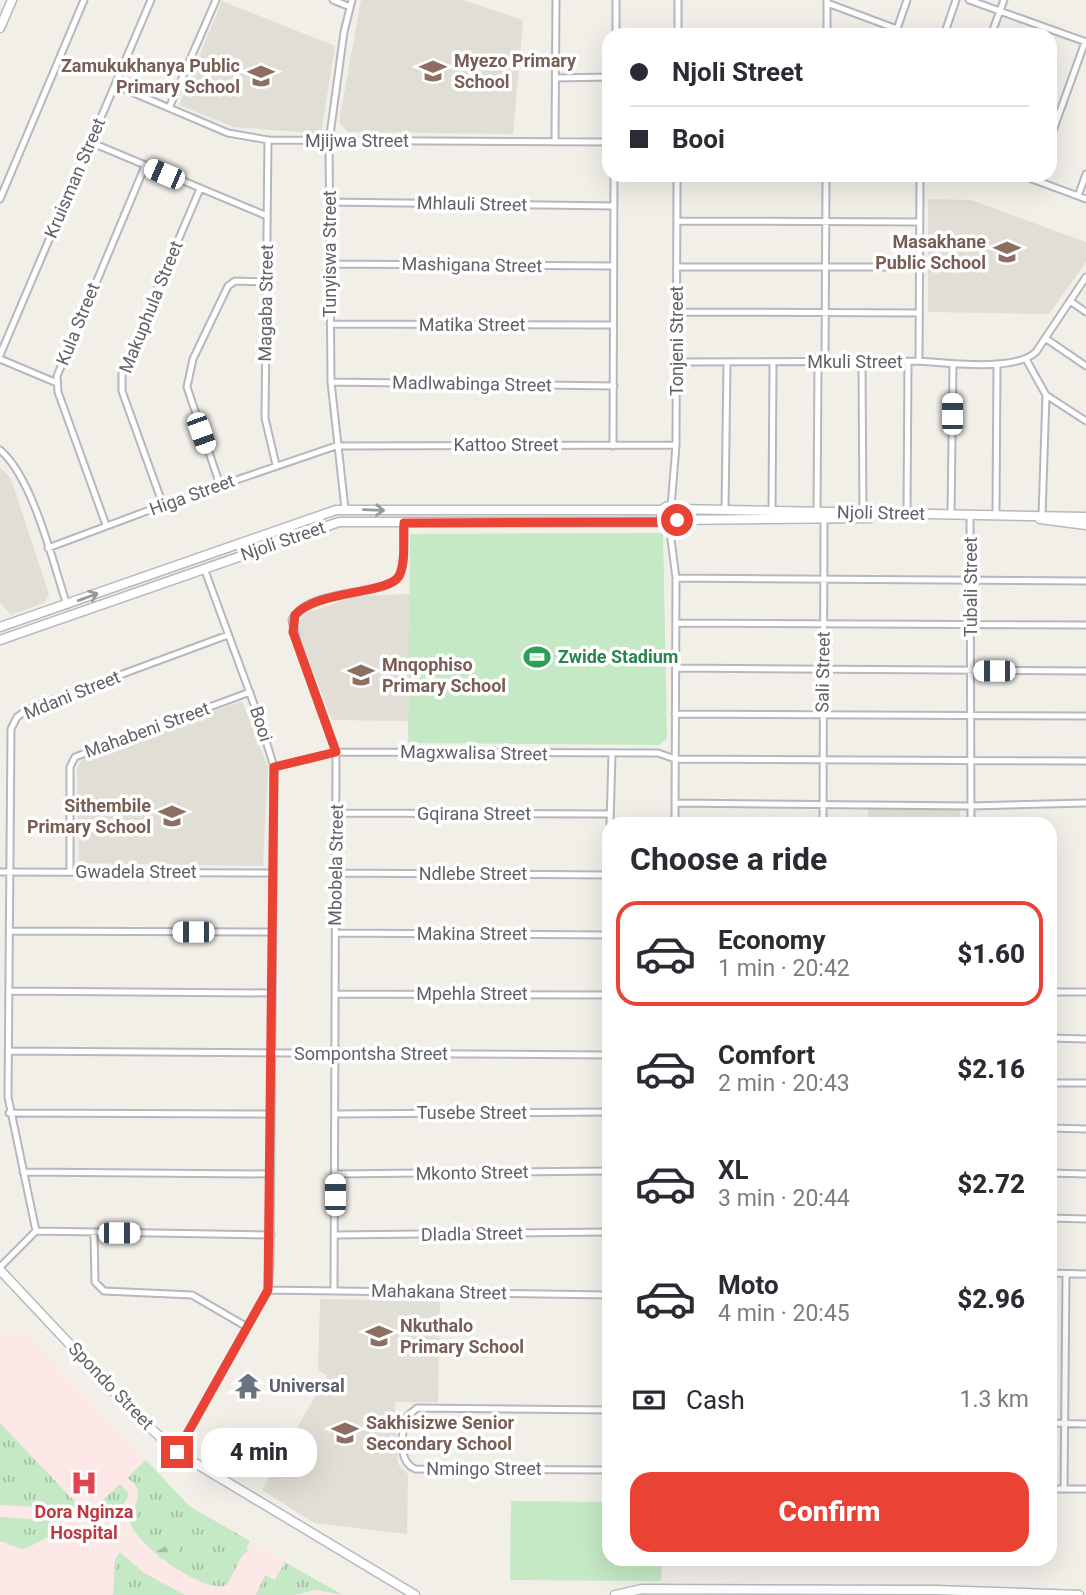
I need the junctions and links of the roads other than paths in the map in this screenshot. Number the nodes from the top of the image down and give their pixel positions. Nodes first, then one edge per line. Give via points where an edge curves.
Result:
1 (12, 0) edge
2 (85, 0) edge
3 (151, 0) edge
4 (216, 0) edge
5 (333, 0) edge
6 (352, 0) edge
7 (556, 0) edge
8 (616, 0) edge
9 (678, 0) edge
10 (907, 0) edge
11 (956, 0) edge
12 (969, 0) edge
13 (1004, 0) edge
14 (827, 1) edge
15 (350, 7) junction
16 (1000, 11) junction
17 (1043, 26) joint
18 (0, 28) edge
19 (616, 28) edge
20 (678, 28) edge
21 (827, 28) edge
22 (887, 28) edge
23 (897, 28) edge
24 (946, 28) edge
25 (994, 28) edge
26 (1048, 28) edge
27 (1057, 31) edge
28 (1086, 42) edge
29 (556, 78) junction
30 (602, 78) edge
31 (115, 85) junction
32 (169, 108) junction
33 (1057, 120) edge
34 (268, 140) junction
35 (90, 142) junction
36 (329, 142) junction
37 (555, 142) junction
38 (602, 142) edge
39 (145, 166) junction
40 (1086, 174) edge
41 (614, 182) edge
42 (677, 182) edge
43 (826, 182) edge
44 (920, 182) edge
45 (1047, 182) edge
46 (200, 189) junction
47 (1078, 196) junction
48 (0, 199) edge
49 (1086, 199) edge
50 (330, 202) junction
51 (614, 205) junction
52 (267, 216) junction
53 (677, 221) junction
54 (826, 222) junction
55 (919, 222) junction
56 (330, 264) junction
57 (614, 266) junction
58 (677, 267) junction
59 (919, 267) junction
60 (825, 268) junction
61 (1086, 277) edge
62 (265, 282) junction
63 (1070, 301) junction
64 (677, 312) junction
65 (1086, 312) edge
66 (825, 313) junction
67 (919, 313) junction
68 (330, 324) junction
69 (614, 325) junction
70 (1045, 338) junction
71 (0, 357) edge
72 (1029, 359) junction
73 (919, 361) junction
74 (677, 362) junction
75 (727, 362) junction
76 (822, 362) junction
77 (773, 363) junction
78 (862, 363) junction
79 (908, 363) junction
80 (997, 363) junction
81 (953, 364) junction
82 (1086, 366) edge
83 (331, 382) junction
84 (57, 383) junction
85 (614, 386) junction
86 (1046, 395) junction
87 (1086, 421) edge
88 (676, 445) junction
89 (337, 446) junction
90 (613, 446) junction
91 (0, 450) edge
92 (276, 465) junction
93 (220, 485) junction
94 (163, 505) junction
95 (345, 509) junction
96 (670, 509) junction
97 (725, 511) junction
98 (772, 512) junction
99 (863, 513) junction
100 (907, 513) junction
101 (951, 514) junction
102 (996, 514) junction
103 (820, 516) junction
104 (1042, 517) junction
105 (1086, 517) edge
106 (970, 519) junction
107 (670, 522) junction
108 (404, 523) junction
109 (106, 525) junction
110 (1086, 525) edge
111 (48, 548) junction
112 (204, 568) junction
113 (677, 578) junction
114 (825, 579) junction
115 (971, 579) junction
116 (1086, 581) edge
117 (67, 605) junction
118 (677, 623) junction
119 (824, 624) junction
120 (971, 625) junction
121 (1086, 625) edge
122 (0, 627) edge
123 (228, 635) junction
124 (0, 640) edge
125 (676, 668) junction
126 (823, 669) junction
127 (971, 671) junction
128 (1086, 671) edge
129 (250, 692) junction
130 (823, 713) junction
131 (675, 714) junction
132 (971, 716) junction
133 (1086, 716) edge
134 (336, 752) junction
135 (612, 754) junction
136 (675, 759) junction
137 (822, 759) junction
138 (970, 760) junction
139 (1086, 761) edge
140 (274, 767) junction
141 (675, 803) junction
142 (1086, 803) edge
143 (823, 805) junction
144 (971, 806) junction
145 (338, 813) junction
146 (610, 814) joint
147 (675, 817) edge
148 (822, 817) edge
149 (971, 817) edge
150 (0, 872) edge
151 (9, 872) junction
152 (71, 872) junction
153 (272, 873) junction
154 (337, 873) junction
155 (602, 875) edge
156 (9, 931) junction
157 (273, 932) junction
158 (336, 933) junction
159 (602, 935) edge
160 (9, 991) junction
161 (1057, 992) edge
162 (1086, 992) edge
163 (272, 993) junction
164 (336, 994) junction
165 (602, 995) edge
166 (1057, 1038) edge
167 (1086, 1039) edge
168 (8, 1051) junction
169 (335, 1053) junction
170 (272, 1054) junction
171 (602, 1055) edge
172 (1057, 1083) edge
173 (1086, 1083) edge
174 (9, 1112) junction
175 (602, 1112) edge
176 (271, 1114) junction
177 (335, 1114) junction
178 (1057, 1128) edge
179 (1086, 1129) edge
180 (602, 1171) edge
181 (23, 1172) junction
182 (1057, 1173) edge
183 (271, 1174) junction
184 (335, 1174) junction
185 (1086, 1174) edge
186 (1057, 1218) edge
187 (1086, 1219) edge
188 (36, 1231) junction
189 (602, 1232) edge
190 (94, 1233) junction
191 (271, 1235) junction
192 (335, 1235) junction
193 (0, 1269) edge
194 (1057, 1273) edge
195 (1066, 1274) junction
196 (1086, 1274) edge
197 (268, 1290) junction
198 (334, 1291) junction
199 (602, 1294) edge
200 (247, 1327) junction
201 (602, 1408) edge
202 (1057, 1423) edge
203 (1065, 1424) junction
204 (1086, 1424) edge
205 (177, 1452) junction
206 (602, 1470) edge
207 (1057, 1489) edge
208 (1064, 1489) junction
209 (1086, 1489) edge
210 (415, 1595) edge
211 (615, 1595) edge
212 (1079, 1595) edge

1 - 18 main road
2 - 48 street
3 - 31 street, Kruisman Street
4 - 32 street
5 - 15 street
6 - 15 street, Tunyiswa Street
7 - 29 street
8 - 19 street
9 - 20 street
10 - 23 street
11 - 24 street
12 - 16 street
13 - 16 street
14 - 21 street
14 - 22 street
15 - 36 street, Tunyiswa Street
16 - 17 street
16 - 25 street
17 - 26 street
27 - 28 street
28 - 33 street
29 - 30 street
29 - 37 street
31 - 32 street, Mjijwa Street
31 - 35 street, Kruisman Street
32 - 34 street, Mjijwa Street via 228,133
34 - 36 street, Mjijwa Street
34 - 52 street, Magaba Street
35 - 39 street
35 - 71 street, Kruisman Street
36 - 37 street, Mjijwa Street
36 - 50 street, Tunyiswa Street
37 - 38 street, Mjijwa Street
39 - 46 street
39 - 84 street, Kula Street via 63,356
40 - 47 street
41 - 51 street
42 - 53 street, Tonjeni Street
43 - 54 street, Sali Street
44 - 55 street
45 - 47 street
46 - 52 street
46 - 94 street, Makuphula Street via 122,378 124,400
47 - 49 street
50 - 51 street, Mhlauli Street
50 - 56 street, Tunyiswa Street
51 - 57 street
52 - 62 street, Magaba Street
53 - 54 street
53 - 58 street, Tonjeni Street
54 - 55 street
54 - 60 street, Sali Street
55 - 59 street
56 - 57 street, Mashigana Street
56 - 68 street, Tunyiswa Street
57 - 69 street
58 - 60 street
58 - 64 street, Tonjeni Street
59 - 60 street
59 - 67 street
60 - 66 street, Sali Street
61 - 63 street
62 - 92 street, Magaba Street via 266,428
62 - 93 street via 236,281 224,291 187,379 191,407
63 - 65 street
63 - 70 street
64 - 66 street
64 - 74 street, Tonjeni Street
66 - 67 street
66 - 76 street, Sali Street
67 - 73 street
68 - 69 street, Matika Street
68 - 83 street, Tunyiswa Street
69 - 85 street
70 - 72 street
70 - 82 street
71 - 84 street
72 - 80 street, Mkuli Street
72 - 86 street
73 - 79 street, Mkuli Street
73 - 81 street, Mkuli Street
74 - 75 street, Mkuli Street
74 - 88 street, Tonjeni Street
75 - 77 street, Mkuli Street
75 - 97 street
76 - 77 street, Mkuli Street
76 - 78 street, Mkuli Street
76 - 103 street, Sali Street
77 - 98 street
78 - 79 street, Mkuli Street
78 - 99 street
79 - 100 street
80 - 81 street, Mkuli Street
80 - 102 street
81 - 101 street
83 - 85 street, Madlwabinga Street
83 - 89 street, Tunyiswa Street
84 - 109 street, Kula Street
85 - 90 street
86 - 87 street
86 - 104 street
88 - 90 street, Kattoo Street
88 - 96 street, Tonjeni Street
89 - 90 street, Kattoo Street
89 - 92 street, Higa Street
89 - 95 street, Tunyiswa Street
91 - 111 street via 20,474
92 - 93 street, Higa Street
93 - 94 street, Higa Street
94 - 109 street, Higa Street
95 -> 96 main road, Njoli Street
117 -> 95 main road, Njoli Street
96 - 97 main road, Njoli Street
96 - 107 main road
96 - 107 main road
97 - 98 main road, Njoli Street
98 - 103 main road, Njoli Street
99 - 100 main road, Njoli Street
99 - 103 main road, Njoli Street
100 - 101 main road, Njoli Street
101 - 102 main road, Njoli Street
102 - 104 main road, Njoli Street
103 - 106 main road, Njoli Street
103 - 107 main road, Njoli Street
103 - 114 street, Sali Street
104 - 105 main road, Njoli Street
104 - 106 main road, Njoli Street
104 - 110 main road, Njoli Street
106 - 115 street, Tubali Street
107 - 108 main road, Njoli Street
107 - 113 street
108 - 112 main road, Njoli Street via 331,524
108 - 134 street, Mbobela Street via 401,570 395,581 309,605 292,620
109 - 111 street, Higa Street
111 - 117 street
112 - 123 street, Booi
112 - 124 main road, Njoli Street
113 - 114 street
113 - 118 street
114 - 115 street
114 - 119 street, Sali Street
115 - 116 street
115 - 120 street, Tubali Street
117 - 122 main road, Njoli Street
118 - 119 street
118 - 125 street
119 - 120 street
119 - 126 street, Sali Street
120 - 121 street
120 - 127 street, Tubali Street
123 - 129 street, Booi
123 - 151 street, Mdani Street via 21,712 10,738
125 - 126 street
125 - 131 street
126 - 127 street
126 - 130 street, Sali Street
127 - 128 street
127 - 132 street, Tubali Street
129 - 140 street, Booi
129 - 152 street, Mahabeni Street via 75,757 70,767
130 - 131 street
130 - 132 street
130 - 137 street, Sali Street
131 - 136 street
132 - 133 street
132 - 138 street, Tubali Street
134 - 135 street, Magxwalisa Street
134 - 140 street, Magxwalisa Street
134 - 145 street, Mbobela Street
135 - 136 street, Magxwalisa Street via 659,754
135 - 146 street
136 - 137 street, Magxwalisa Street
136 - 141 street
137 - 138 street, Magxwalisa Street
137 - 143 street, Sali Street
138 - 139 street, Magxwalisa Street
138 - 144 street, Tubali Street
140 - 153 street, Booi
141 - 143 street
141 - 147 street
142 - 144 street
143 - 144 street
143 - 148 street, Sali Street
144 - 149 street, Tubali Street
145 - 146 street, Gqirana Street
145 - 154 street, Mbobela Street
150 - 151 street, Gwadela Street
151 - 152 street, Gwadela Street
151 - 156 street, Mdani Street
152 - 153 street, Gwadela Street
153 - 157 street, Booi
154 - 155 street, Ndlebe Street
154 - 158 street, Mbobela Street
156 - 157 street
156 - 160 street, Mdani Street
157 - 163 street, Booi
158 - 159 street, Makina Street
158 - 164 street, Mbobela Street
160 - 163 street
160 - 168 street, Mdani Street
161 - 162 street
163 - 170 street, Booi
164 - 165 street, Mpehla Street
164 - 169 street, Mbobela Street
166 - 167 street
168 - 170 street, Sompontsha Street
168 - 174 street, Mdani Street
169 - 170 street, Sompontsha Street
169 - 171 street, Sompontsha Street
169 - 177 street, Mbobela Street
170 - 176 street, Booi
172 - 173 street
174 - 176 street
174 - 181 street, Mdani Street
175 - 177 street, Tusebe Street
176 - 183 street, Booi
177 - 184 street, Mbobela Street
178 - 179 street
180 - 184 street, Mkonto Street
181 - 183 street
181 - 188 street, Mdani Street
182 - 185 street
183 - 191 street, Booi
184 - 192 street, Mbobela Street
186 - 187 street
188 - 190 street
188 - 193 street
189 - 192 street, Dladla Street
190 - 191 street
190 - 200 street via 95,1282 104,1291 192,1295
191 - 197 street, Booi
192 - 198 street, Mbobela Street
193 - 205 main road, Spondo Street via 138,1417
194 - 195 street
195 - 196 street
195 - 203 street
197 - 198 street, Mahakana Street
197 - 200 street, Booi
198 - 199 street, Mahakana Street
200 - 205 street, Booi
201 - 206 street, Nmingo Street via 417,1408 404,1419 403,1456 415,1469
202 - 203 street
203 - 204 street
203 - 208 street
205 - 210 main road, Spondo Street
207 - 208 street
208 - 209 street
211 - 212 main road via 679,1589

